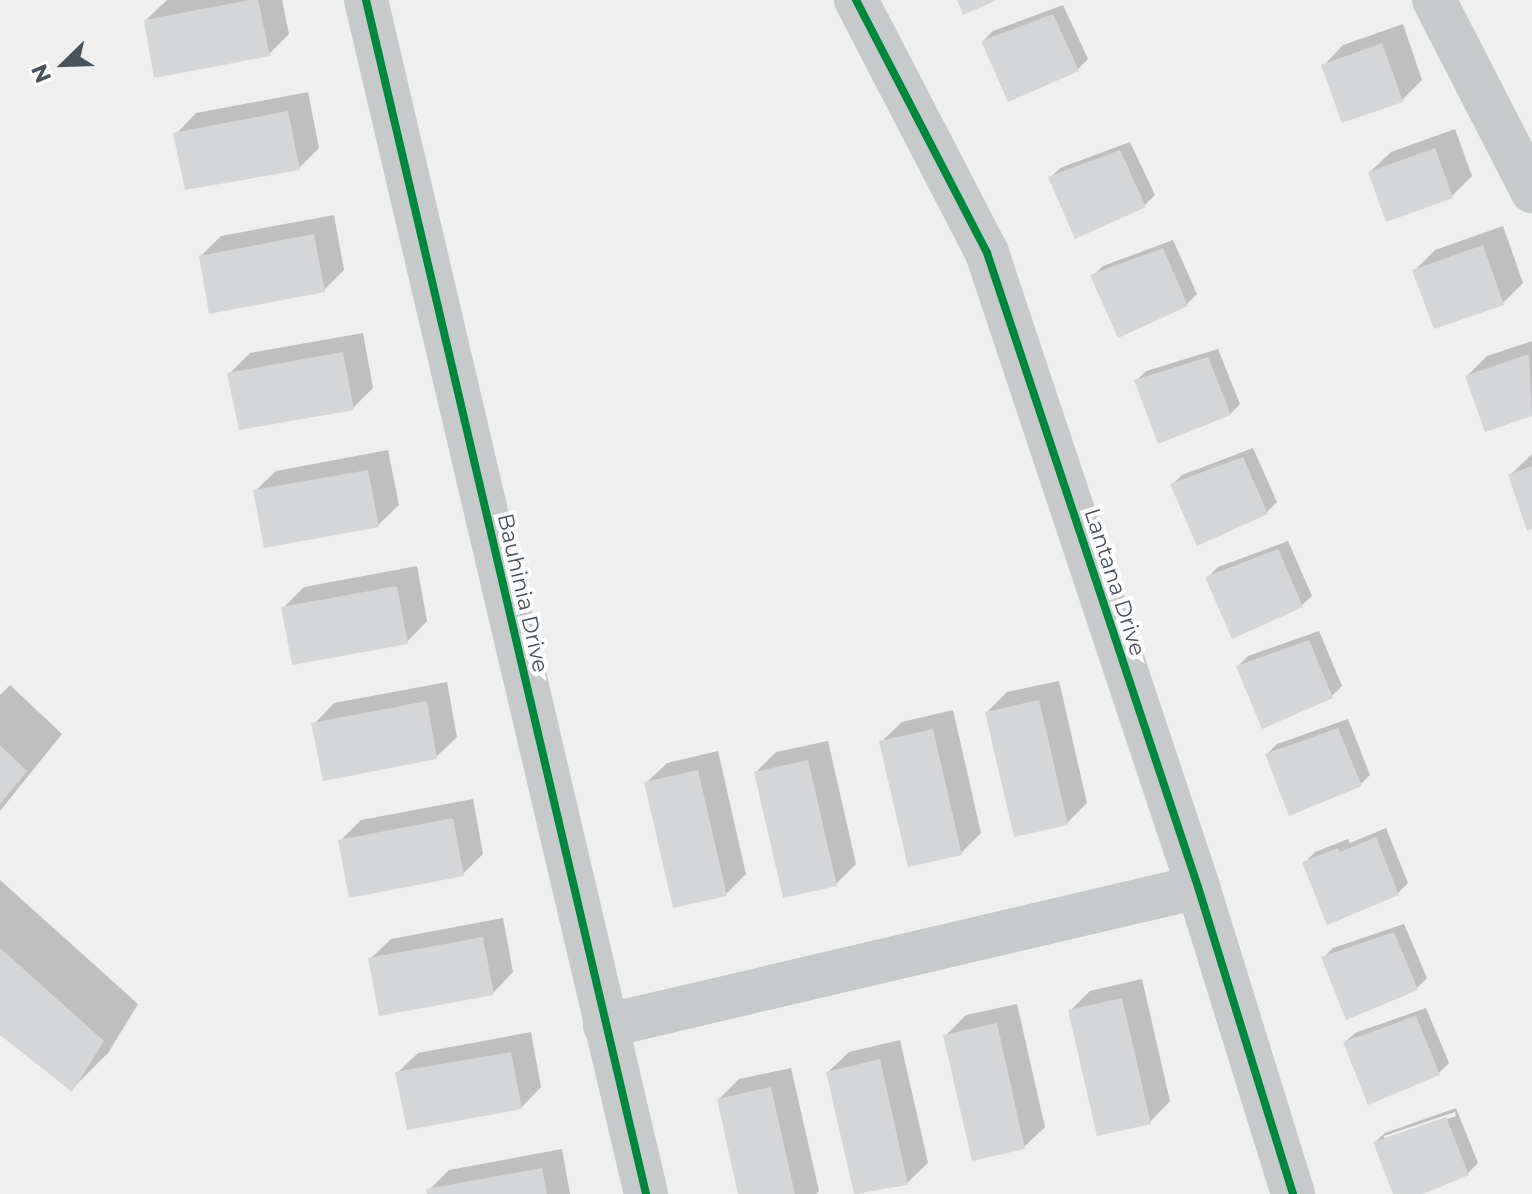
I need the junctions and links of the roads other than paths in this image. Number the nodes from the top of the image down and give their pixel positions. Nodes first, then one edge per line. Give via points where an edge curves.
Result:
1 (366, 0) edge
2 (856, 0) edge
3 (1434, 0) edge
4 (1532, 191) edge
5 (1198, 887) junction
6 (605, 1026) junction
7 (646, 1194) edge
8 (1293, 1194) edge

1 - 6 street, Bauhinia Drive
2 - 5 street, Lantana Drive via 987,253
3 - 4 street
5 - 6 street
5 - 8 street, Lantana Drive
6 - 7 street, Bauhinia Drive

